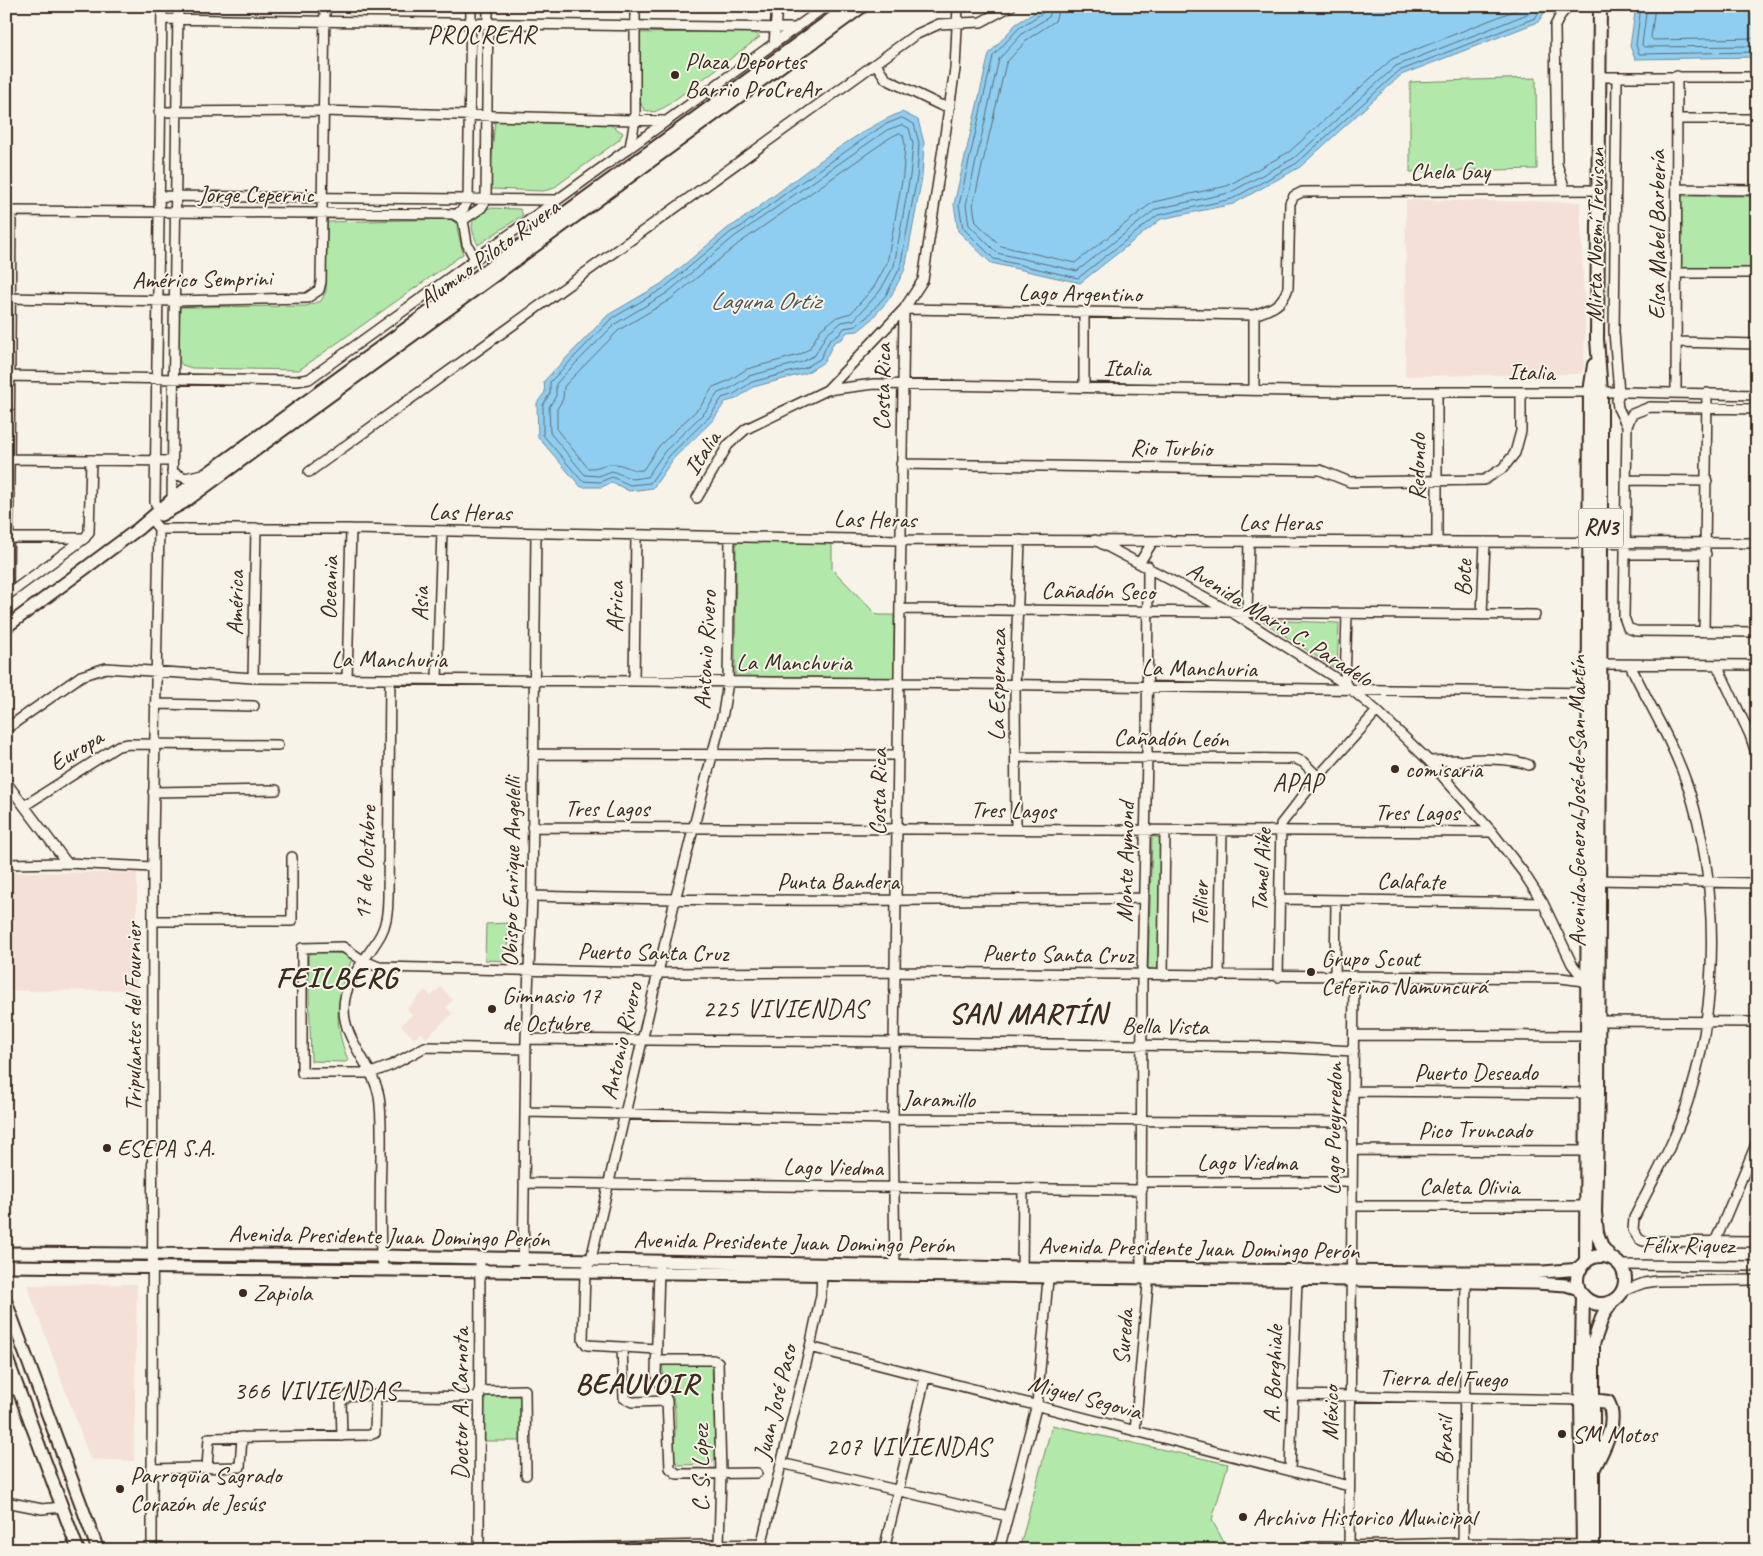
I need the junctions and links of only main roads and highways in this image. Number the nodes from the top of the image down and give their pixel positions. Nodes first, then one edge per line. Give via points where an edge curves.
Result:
1 (849, 6) edge
2 (863, 6) edge
3 (1600, 6) edge
4 (1604, 6) edge
5 (1600, 76) junction
6 (173, 504) junction
7 (6, 627) edge
8 (1592, 982) junction
9 (1592, 1036) junction
10 (1591, 1151) junction
11 (6, 1253) edge
12 (1616, 1262) junction
13 (1584, 1265) junction
14 (6, 1266) edge
15 (1022, 1273) junction
16 (1143, 1273) junction
17 (1351, 1276) junction
18 (1466, 1277) junction
19 (1581, 1292) junction
20 (6, 1302) edge
21 (1612, 1302) junction
22 (6, 1356) edge
23 (1587, 1400) junction
24 (1592, 1470) junction
25 (1588, 1547) edge
26 (78, 1550) edge
27 (98, 1550) edge

1 - 6 main road, Alumno Piloto Rivera via 208,473
2 - 6 main road, Alumno Piloto Rivera
3 - 5 highway, Avenida General José de San Martín
4 - 5 highway, Avenida General José de San Martín
5 - 8 highway, Avenida General José de San Martín / RN3
6 - 7 main road, Alumno Piloto Rivera
8 - 9 highway, Avenida General José de San Martín
8 - 9 highway, Avenida General José de San Martín via 1598,1021
9 - 10 highway, Avenida General José de San Martín
10 - 12 highway, Avenida General José de San Martín via 1595,1221 1602,1247
10 - 13 highway, Avenida General José de San Martín
11 - 15 main road, Avenida Presidente Juan Domingo Perón via 894,1264
12 - 13 highway via 1598,1257
12 - 21 highway, Avenida General José de San Martín via 1625,1276 1623,1291
13 - 18 main road, Avenida Presidente Juan Domingo Perón via 1543,1272
13 - 19 highway, Avenida General José de San Martín via 1578,1282
14 - 15 main road, Avenida Presidente Juan Domingo Perón via 820,1276
15 - 16 main road, Avenida Presidente Juan Domingo Perón
16 - 17 main road, Avenida Presidente Juan Domingo Perón
16 - 17 main road, Avenida Presidente Juan Domingo Perón via 1296,1280
17 - 18 main road, Avenida Presidente Juan Domingo Perón
18 - 19 main road, Avenida Presidente Juan Domingo Perón via 1566,1285
19 - 21 highway via 1597,1304
19 - 23 highway, Avenida General José de San Martín
20 - 27 main road
21 - 23 highway, Avenida General José de San Martín via 1603,1315 1592,1344
22 - 26 main road
23 - 24 highway, Avenida General José de San Martín
23 - 24 highway via 1608,1402 1611,1417 1604,1448
23 - 25 highway, Avenida General José de San Martín
24 - 25 highway, Avenida General José de San Martín

